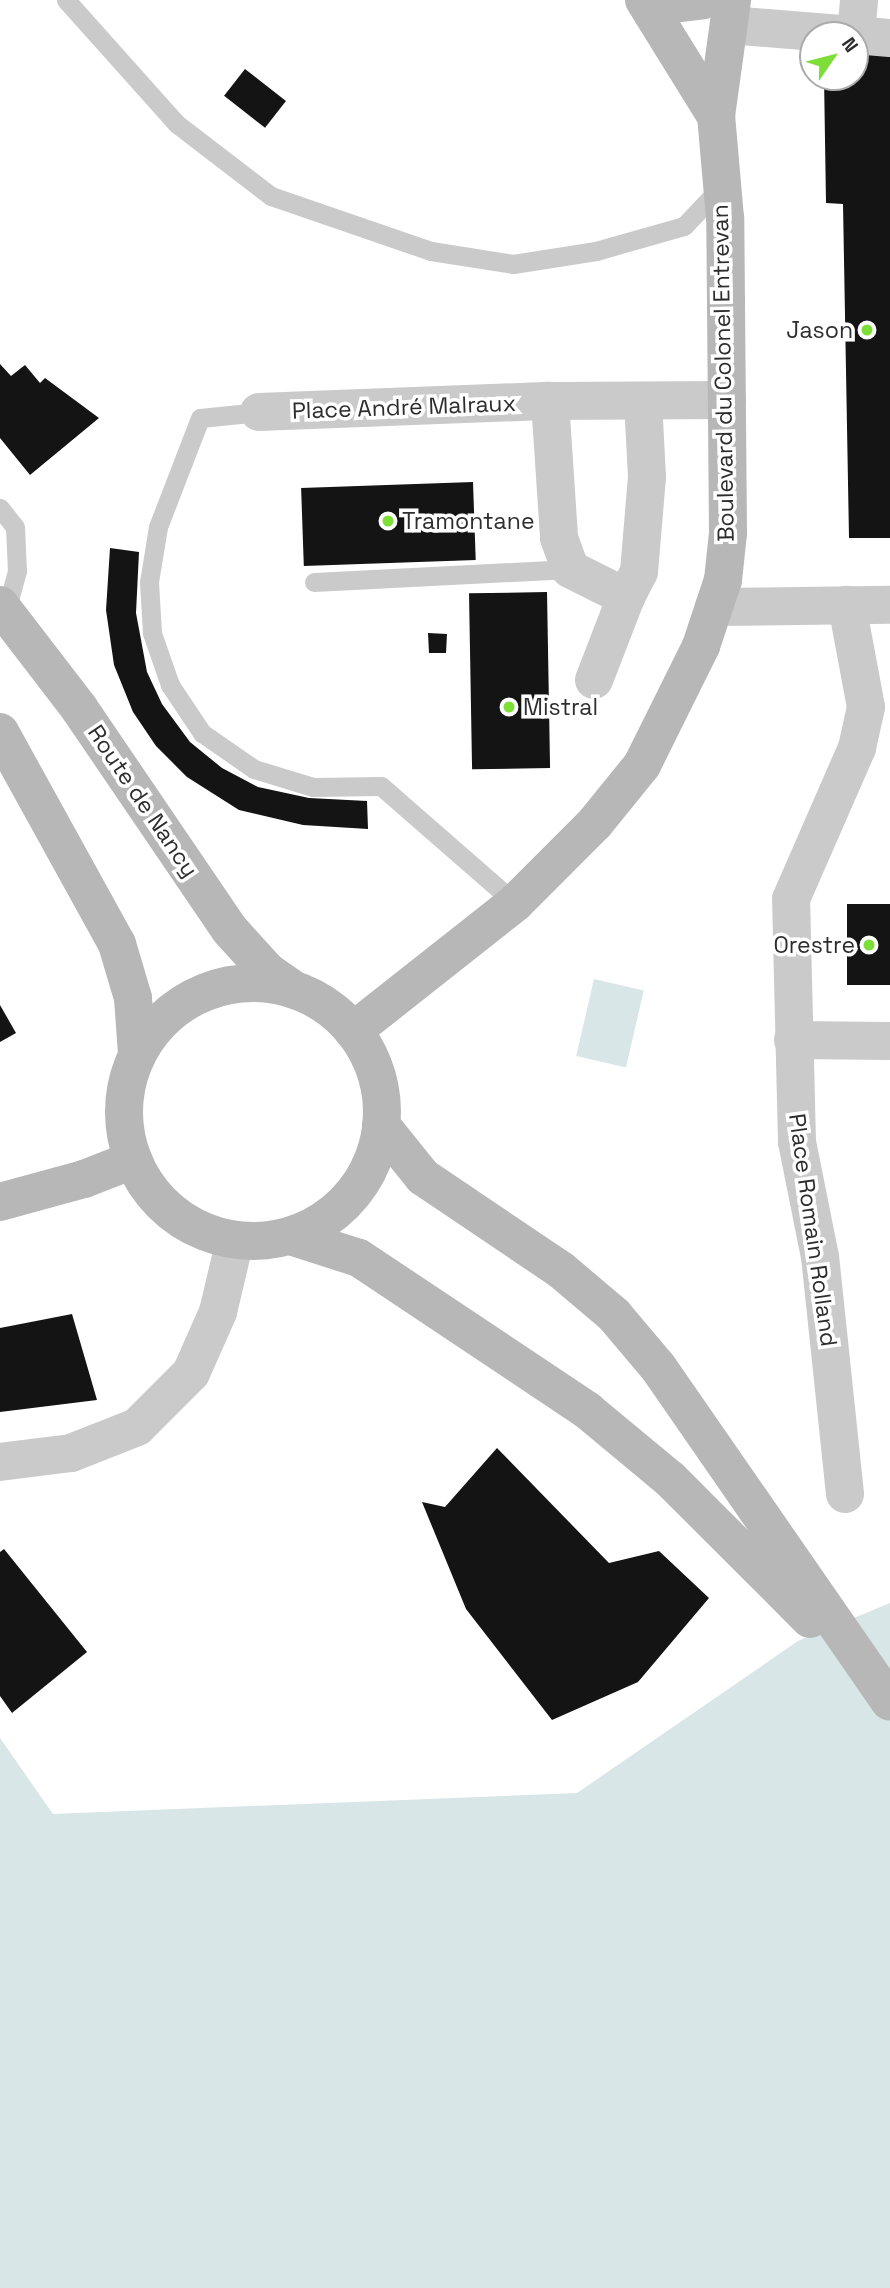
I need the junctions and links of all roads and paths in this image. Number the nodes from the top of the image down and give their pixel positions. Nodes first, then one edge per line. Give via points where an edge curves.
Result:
1 (66, 0) edge
2 (643, 0) edge
3 (653, 0) edge
4 (721, 8) edge
5 (809, 21) edge
6 (716, 116) junction
7 (720, 188) junction
8 (727, 400) junction
9 (550, 401) junction
10 (643, 401) junction
11 (259, 412) joint
12 (0, 508) edge
13 (570, 569) junction
14 (314, 582) dead end
15 (626, 597) junction
16 (847, 605) junction
17 (890, 605) edge
18 (713, 607) junction
19 (3, 608) edge
20 (594, 680) dead end
21 (0, 732) edge
22 (515, 902) junction
23 (293, 989) junction
24 (353, 1031) junction
25 (793, 1040) junction
26 (890, 1041) edge
27 (137, 1054) junction
28 (381, 1125) junction
29 (133, 1160) junction
30 (0, 1202) edge
31 (290, 1236) junction
32 (236, 1240) junction
33 (0, 1462) edge
34 (845, 1494) dead end
35 (884, 1694) edge

1 - 7 lane via 177,124 271,196 431,251 513,264 596,251 684,226
2 - 6 main road, Boulevard du Colonel Entrevan
3 - 4 main road via 665,5
4 - 5 street
4 - 6 main road, Boulevard du Colonel Entrevan
6 - 7 main road, Boulevard du Colonel Entrevan
7 - 8 main road, Boulevard du Colonel Entrevan
8 - 10 street, Place André Malraux
8 - 18 main road, Boulevard du Colonel Entrevan via 729,533 723,580
9 - 10 street, Place André Malraux
9 - 11 street, Place André Malraux
9 - 13 street via 559,538
10 - 15 street via 647,477 639,572
11 - 22 lane via 201,418 158,527 149,582 152,633 170,685 202,733 254,769 313,788 381,786
12 - 19 lane via 15,527 17,571
13 - 14 lane
13 - 15 street
15 - 20 street
16 - 17 street
16 - 18 street
16 - 25 street, Place Romain Rolland via 866,707 857,748 791,899
18 - 22 main road, Boulevard du Colonel Entrevan via 675,706 642,765 595,823
19 - 23 main road, Route de Nancy via 79,708 230,930 267,971
21 - 27 main road via 117,944 133,998
22 - 24 main road, Boulevard du Colonel Entrevan
23 - 24 main road via 316,999
23 - 27 main road via 248,983 203,992 164,1017
24 - 28 main road via 377,1076
25 - 26 street
25 - 34 street, Place Romain Rolland via 797,1142 820,1257
27 - 29 main road via 126,1088 124,1125
28 - 31 main road via 367,1173 353,1194 314,1226
28 - 35 main road via 423,1177 561,1270 614,1315 657,1367
29 - 30 main road
29 - 32 main road via 149,1189 173,1214 203,1231
31 - 32 main road
31 - 35 main road via 359,1258 588,1411 670,1479
32 - 33 street via 218,1312 191,1373 137,1426 71,1453

